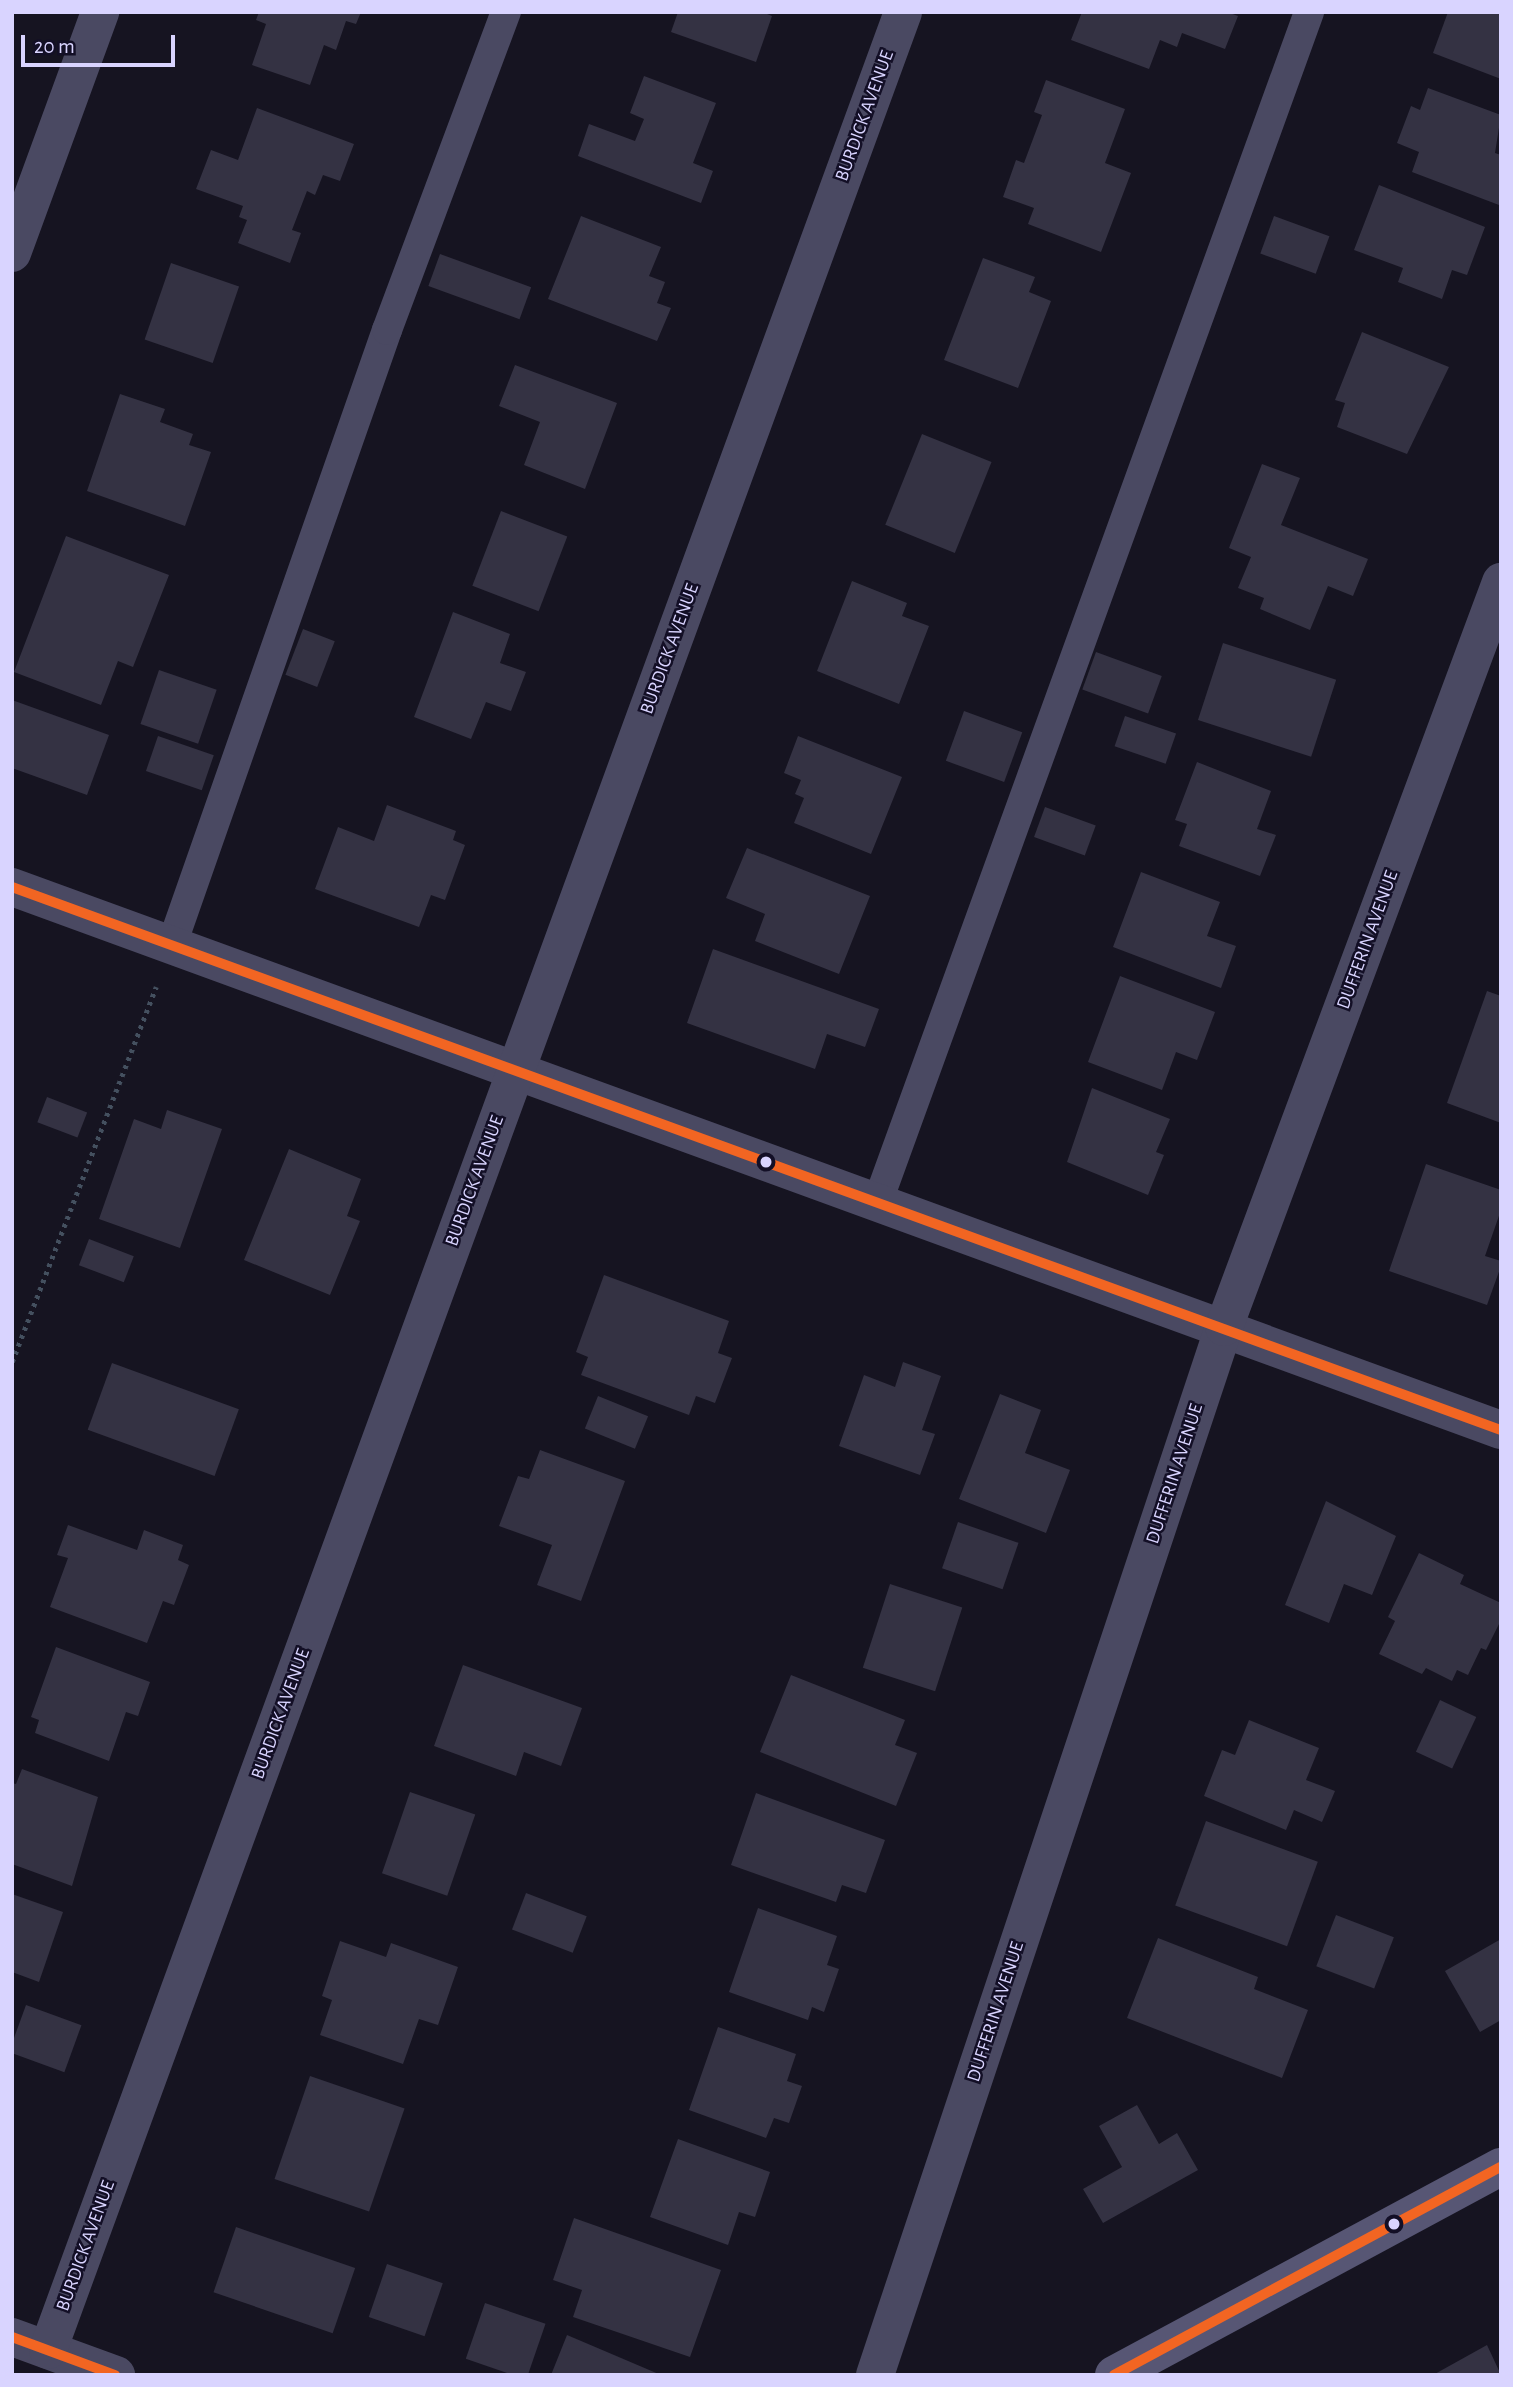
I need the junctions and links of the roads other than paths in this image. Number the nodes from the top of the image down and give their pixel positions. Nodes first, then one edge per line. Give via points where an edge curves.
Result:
1 (100, 12) edge
2 (506, 12) edge
3 (903, 12) edge
4 (1309, 12) edge
5 (12, 253) edge
6 (1501, 582) edge
7 (12, 887) edge
8 (171, 947) junction
9 (516, 1069) junction
10 (878, 1200) junction
11 (1224, 1327) junction
12 (1501, 1430) edge
13 (1501, 2167) edge
14 (12, 2337) edge
15 (48, 2350) junction
16 (117, 2375) edge
17 (875, 2375) edge
18 (1114, 2375) edge

1 - 5 street
2 - 8 lane via 382,343
3 - 9 street, BURDICK AVENUE
4 - 10 lane
6 - 11 street, DUFFERIN AVENUE
7 - 8 street
8 - 9 street
9 - 10 street
9 - 15 street, BURDICK AVENUE
10 - 11 street
11 - 12 street
11 - 17 street, DUFFERIN AVENUE
13 - 18 main road
14 - 15 street
15 - 16 street

